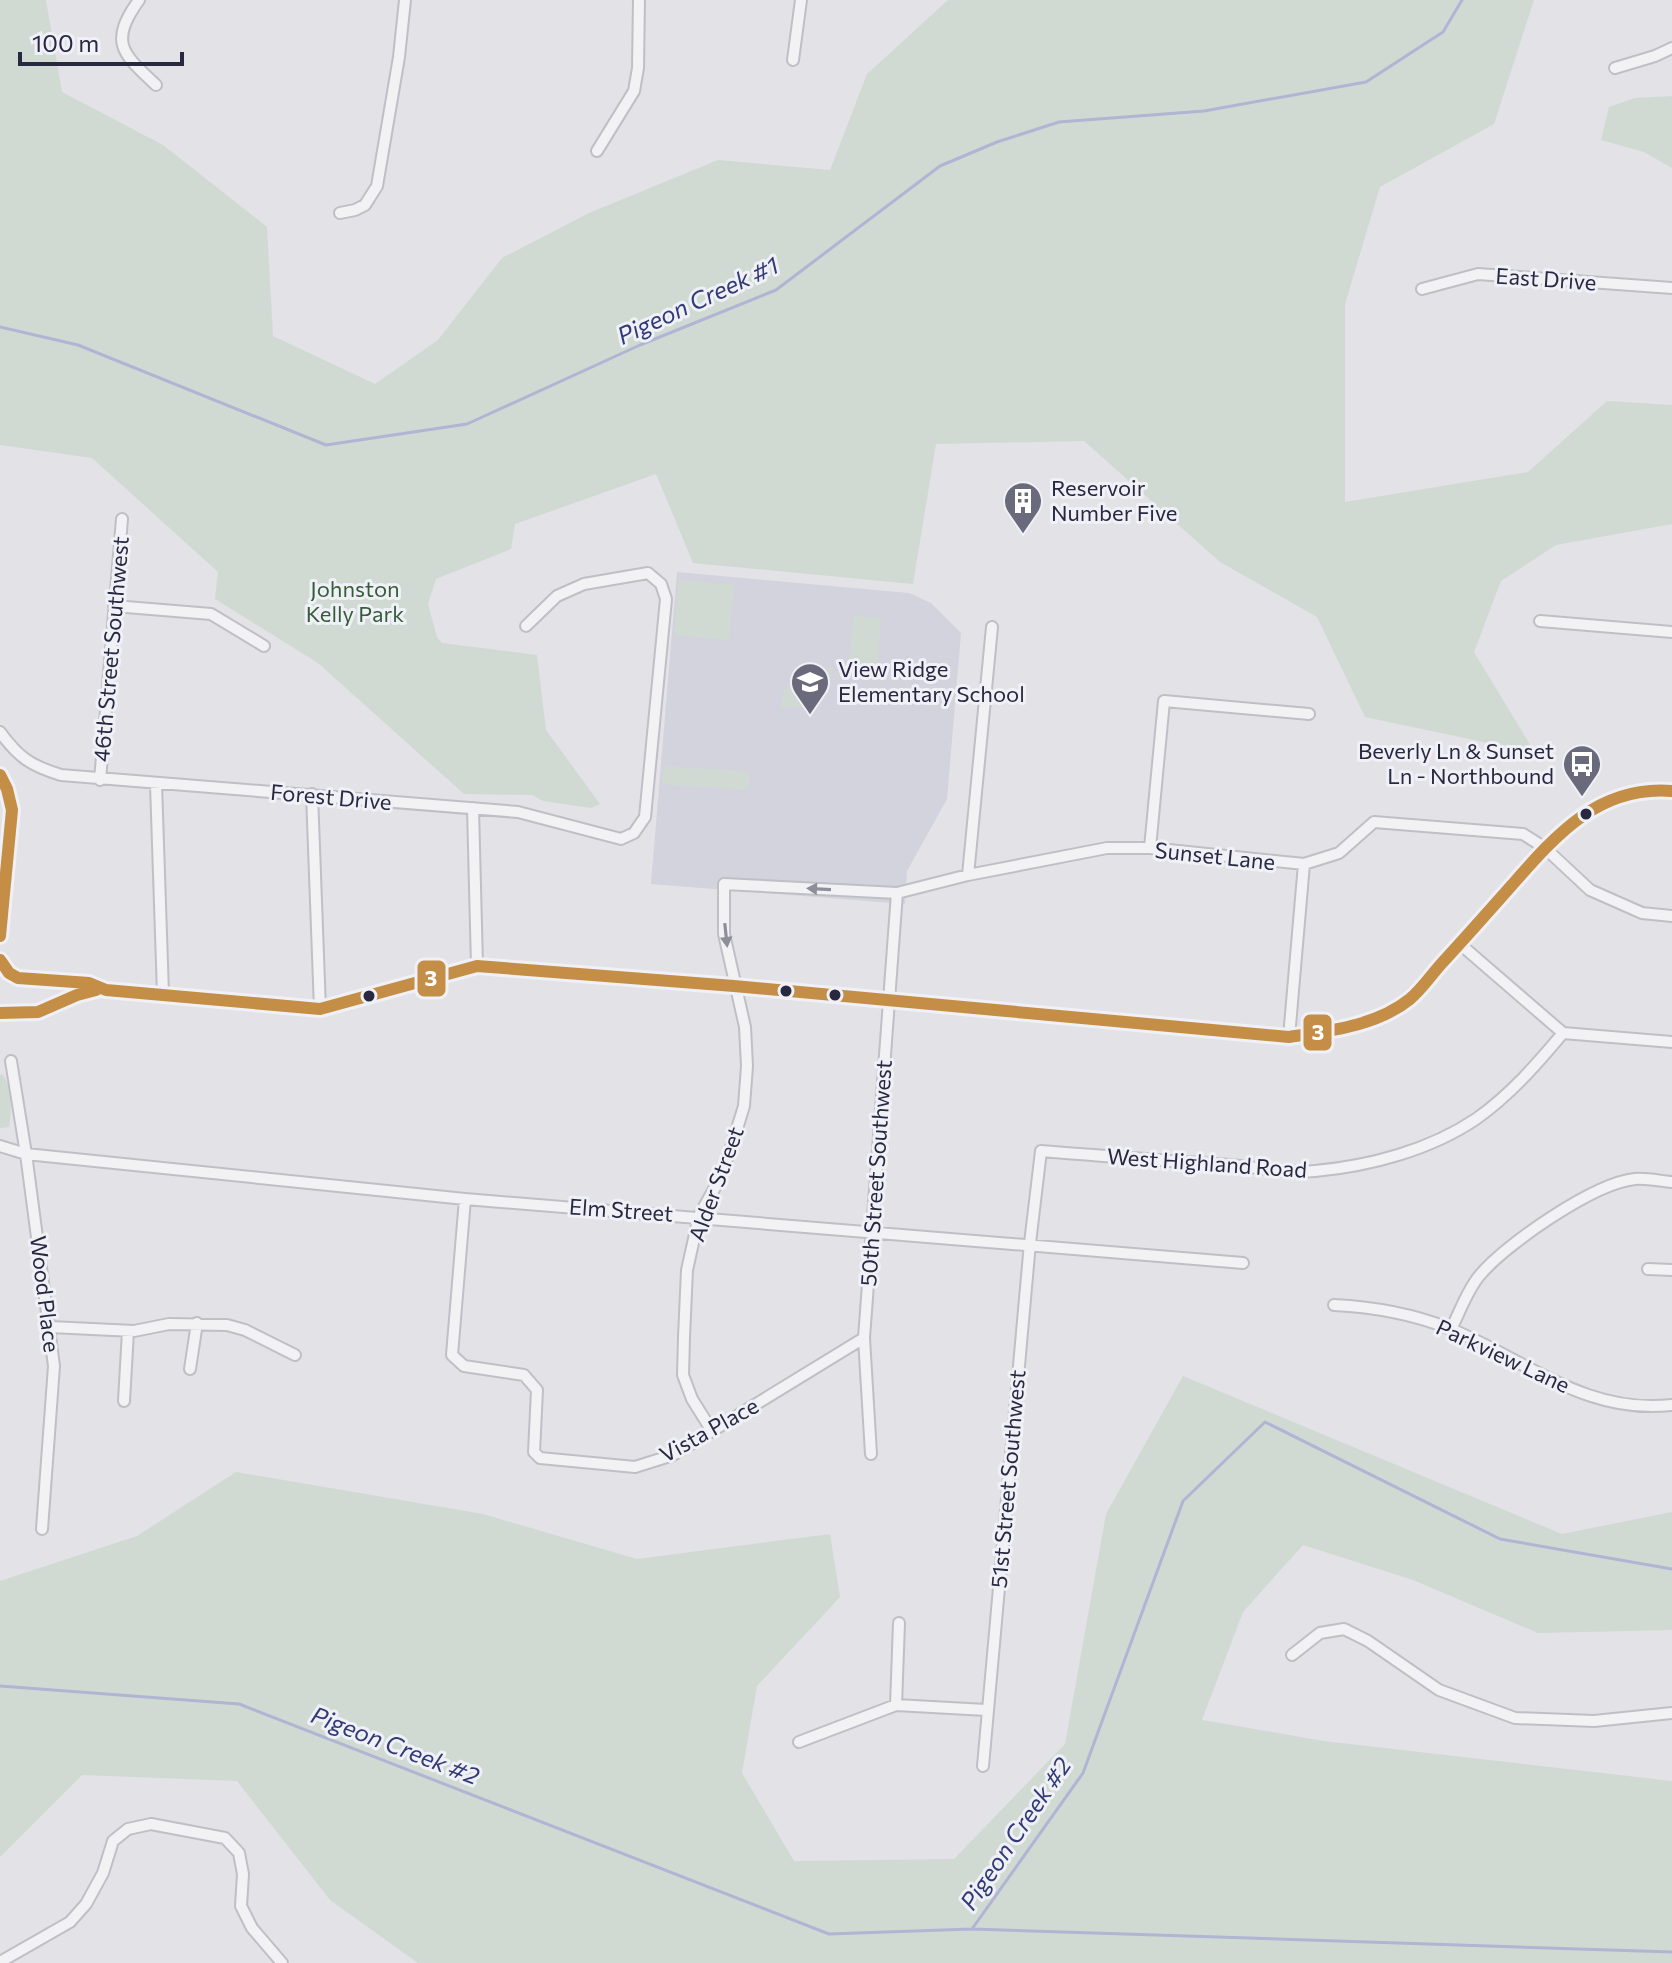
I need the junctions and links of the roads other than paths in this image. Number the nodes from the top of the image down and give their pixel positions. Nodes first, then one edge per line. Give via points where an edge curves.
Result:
1 (139, 0) edge
2 (405, 0) edge
3 (639, 0) edge
4 (801, 0) edge
5 (1672, 48) edge
6 (793, 60) dead end
7 (1615, 68) dead end
8 (156, 85) dead end
9 (597, 151) dead end
10 (340, 213) dead end
11 (1672, 288) edge
12 (1422, 289) dead end
13 (122, 519) dead end
14 (114, 606) junction
15 (1540, 621) dead end
16 (526, 626) dead end
17 (992, 627) dead end
18 (1672, 632) edge
19 (264, 646) dead end
20 (1309, 714) dead end
21 (0, 732) edge
22 (0, 775) edge
23 (100, 780) junction
24 (156, 784) junction
25 (1672, 791) edge
26 (312, 794) junction
27 (473, 808) junction
28 (1150, 848) junction
29 (1545, 848) junction
30 (1304, 864) junction
31 (968, 875) junction
32 (724, 884) joint
33 (897, 893) junction
34 (1672, 916) edge
35 (0, 936) edge
36 (1460, 944) junction
37 (0, 960) edge
38 (477, 966) junction
39 (734, 986) junction
40 (106, 990) junction
41 (163, 994) junction
42 (888, 1000) junction
43 (320, 1009) junction
44 (0, 1013) edge
45 (1563, 1033) junction
46 (1289, 1037) junction
47 (1672, 1042) edge
48 (11, 1061) dead end
49 (0, 1146) edge
50 (26, 1154) junction
51 (1672, 1182) edge
52 (1035, 1193) joint
53 (465, 1199) junction
54 (699, 1216) junction
55 (871, 1230) junction
56 (1030, 1243) junction
57 (1243, 1263) dead end
58 (1648, 1269) dead end
59 (1672, 1270) edge
60 (1334, 1305) dead end
61 (197, 1323) junction
62 (50, 1327) junction
63 (1451, 1329) junction
64 (128, 1331) junction
65 (864, 1338) junction
66 (295, 1355) dead end
67 (190, 1369) dead end
68 (124, 1401) dead end
69 (1672, 1405) edge
70 (712, 1431) junction
71 (871, 1454) dead end
72 (42, 1529) dead end
73 (899, 1623) dead end
74 (1292, 1655) dead end
75 (896, 1705) junction
76 (986, 1710) junction
77 (1672, 1713) edge
78 (799, 1742) dead end
79 (983, 1766) dead end
80 (0, 1962) edge
81 (282, 1963) edge

1 - 8 street via 127,17 122,45 126,57
2 - 10 street via 377,186 365,205
3 - 9 street via 634,91
4 - 6 street
5 - 7 street
11 - 12 street, East Drive via 1478,274
13 - 14 street, 46th Street Southwest
14 - 19 street via 211,614
14 - 23 street, 46th Street Southwest
15 - 18 street
16 - 27 street, Forest Drive via 557,596 584,584 648,573 661,584 666,599 645,817 634,833 621,839 518,812
17 - 31 street
20 - 28 street via 1164,701
21 - 23 street, Forest Drive via 16,754 39,769
22 - 35 street via 12,810
23 - 24 street, Forest Drive
24 - 26 street, Forest Drive
24 - 41 street
25 - 29 street via 1649,789 1611,799 1583,814
26 - 27 street, Forest Drive
26 - 43 street
27 - 38 street
28 - 30 street, Sunset Lane
28 - 31 street, Sunset Lane via 1107,848
29 - 30 street, Sunset Lane via 1523,834 1374,822 1339,853
29 - 34 street, Sunset Lane via 1590,890 1642,913
29 - 36 street
30 - 46 street
31 - 33 street, Sunset Lane
33 -> 32 street, Sunset Lane
32 -> 39 street, Alder Street via 724,934
33 - 42 street, 50th Street Southwest
36 - 45 street
36 - 46 street via 1410,999 1385,1015 1348,1030
37 - 40 street via 18,978 89,983
38 - 39 street
38 - 43 street
39 - 42 street
39 - 54 street, Alder Street via 745,1027 744,1106 718,1182
40 - 41 street
40 - 44 street via 77,995 38,1012
41 - 43 street
42 - 46 street
42 - 55 street, 50th Street Southwest
45 - 47 street
45 - 52 street, West Highland Road via 1494,1105 1407,1153 1313,1172 1041,1151
48 - 50 street, Wood Place
49 - 50 street, Elm Street
50 - 53 street, Elm Street
50 - 62 street, Wood Place
51 - 63 street via 1635,1179 1605,1188 1537,1228 1477,1277
52 - 56 street, 51st Street Southwest
53 - 54 street, Elm Street
53 - 70 street, Vista Place via 452,1355 464,1366 524,1375 537,1390 534,1452 540,1458 635,1467 673,1455
54 - 55 street, Elm Street
54 - 70 street, Alder Street via 687,1270 683,1375
55 - 56 street, Elm Street
55 - 65 street, 50th Street Southwest
56 - 57 street, Elm Street
56 - 76 street, 51st Street Southwest
58 - 59 street
60 - 63 street, Parkview Lane via 1408,1314
61 - 64 street
61 - 66 street via 245,1330
61 - 67 street
62 - 64 street
62 - 72 street, Wood Place via 53,1405
63 - 69 street, Parkview Lane via 1558,1384 1611,1404
64 - 68 street
65 - 70 street, Vista Place
65 - 71 street, 50th Street Southwest
73 - 75 street
74 - 77 street via 1320,1633 1344,1629 1439,1690 1515,1718 1594,1721
75 - 76 street
75 - 78 street
76 - 79 street, 51st Street Southwest
80 - 81 street via 70,1922 103,1873 113,1841 128,1829 151,1824 225,1838 239,1853 241,1906

